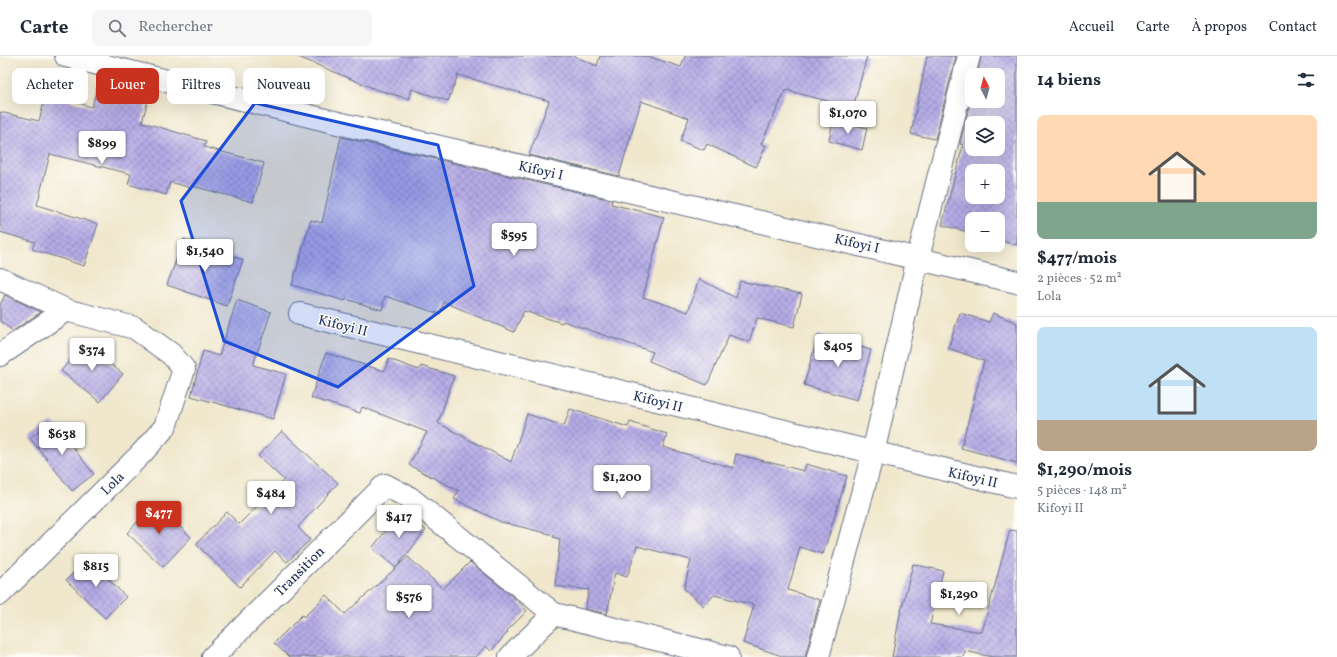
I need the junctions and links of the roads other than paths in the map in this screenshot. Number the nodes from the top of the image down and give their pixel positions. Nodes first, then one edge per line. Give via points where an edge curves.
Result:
1 (66, 56) edge
2 (969, 56) edge
3 (918, 258) junction
4 (0, 279) edge
5 (1017, 282) edge
6 (66, 310) junction
7 (300, 314) dead end
8 (0, 355) edge
9 (873, 453) junction
10 (1017, 487) edge
11 (0, 594) edge
12 (554, 614) junction
13 (213, 657) edge
14 (510, 657) edge
15 (728, 657) edge
16 (818, 657) edge

1 - 3 street, Kifoyi I via 342,124
2 - 3 street
3 - 5 street, Kifoyi I
3 - 9 street
4 - 6 street
6 - 8 street
6 - 11 street, Lola via 135,328 171,354 184,369 165,428
7 - 9 street, Kifoyi II
9 - 10 street, Kifoyi II
9 - 16 street
12 - 13 street, Transition via 410,498 385,485
12 - 14 street
12 - 15 street

